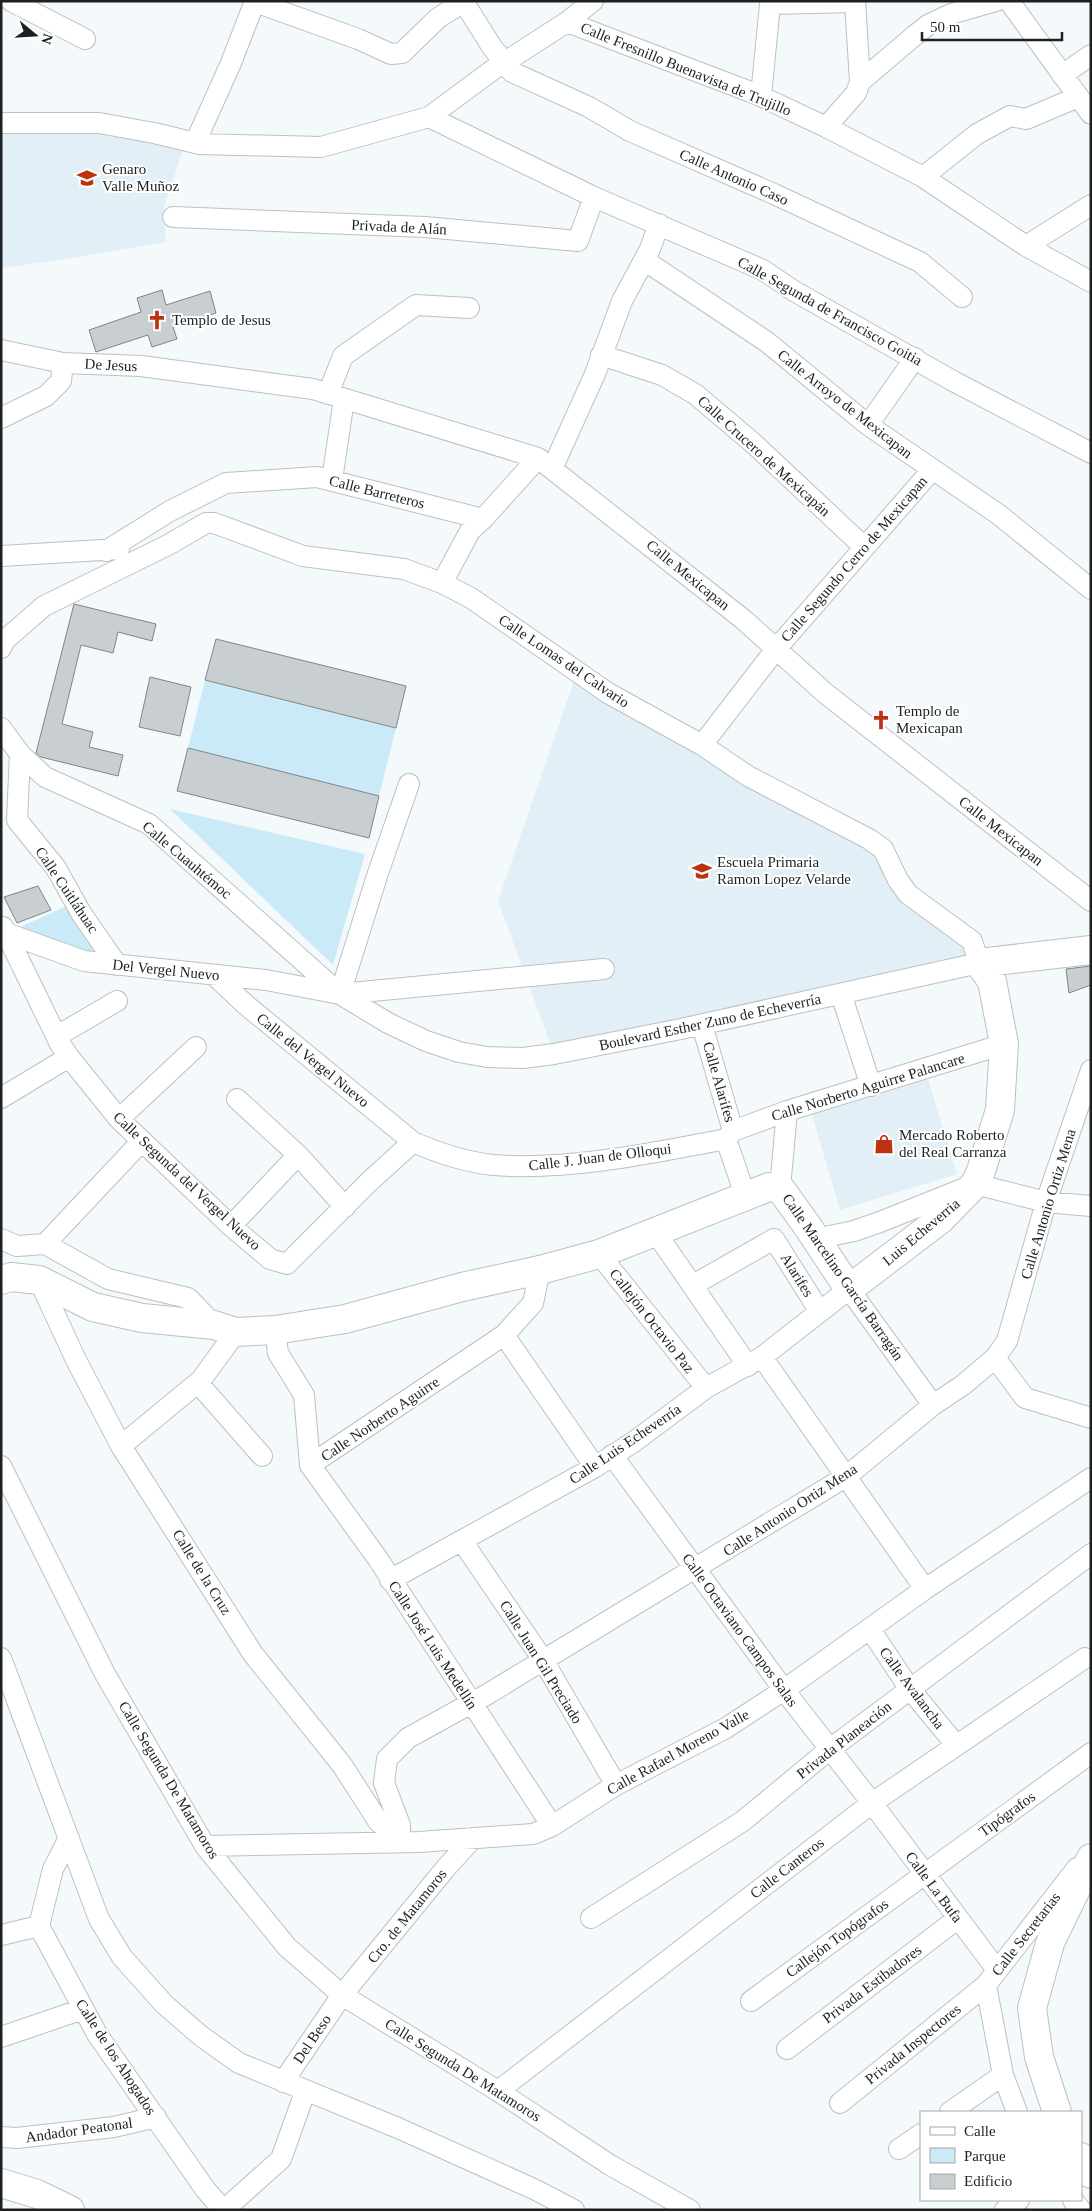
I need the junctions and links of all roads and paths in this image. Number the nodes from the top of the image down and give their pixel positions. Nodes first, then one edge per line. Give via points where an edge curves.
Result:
1 (11, 1) edge
2 (593, 1) edge
3 (855, 1) edge
4 (996, 1) edge
5 (1009, 1) edge
6 (255, 2) edge
7 (464, 2) edge
8 (567, 22) junction
9 (85, 39) dead end
10 (1091, 55) edge
11 (505, 62) junction
12 (1062, 75) junction
13 (860, 82) junction
14 (761, 96) junction
15 (1078, 97) junction
16 (1091, 114) edge
17 (429, 118) junction
18 (1, 123) edge
19 (826, 127) junction
20 (195, 143) junction
21 (923, 177) junction
22 (594, 197) junction
23 (1091, 205) edge
24 (173, 217) dead end
25 (659, 224) junction
26 (1026, 246) junction
27 (644, 260) junction
28 (1091, 282) edge
29 (962, 296) dead end
30 (469, 308) dead end
31 (1, 350) edge
32 (601, 355) junction
33 (914, 358) junction
34 (63, 363) junction
35 (221, 377) joint
36 (336, 396) junction
37 (1, 418) edge
38 (868, 425) junction
39 (1091, 454) edge
40 (545, 464) junction
41 (932, 470) junction
42 (332, 480) junction
43 (483, 519) junction
44 (168, 546) junction
45 (864, 546) junction
46 (106, 551) junction
47 (1, 556) edge
48 (442, 583) junction
49 (1091, 589) edge
50 (1, 648) edge
51 (776, 649) junction
52 (1, 728) edge
53 (702, 745) junction
54 (20, 754) junction
55 (409, 784) dead end
56 (1091, 901) edge
57 (4, 928) edge
58 (1091, 950) edge
59 (979, 963) junction
60 (117, 965) junction
61 (604, 969) dead end
62 (214, 975) junction
63 (340, 994) junction
64 (840, 994) junction
65 (117, 1001) dead end
66 (702, 1025) junction
67 (57, 1036) junction
68 (1004, 1044) junction
69 (196, 1047) dead end
70 (68, 1057) junction
71 (1091, 1070) edge
72 (871, 1086) junction
73 (1, 1098) edge
74 (237, 1100) dead end
75 (787, 1111) junction
76 (119, 1119) junction
77 (730, 1135) junction
78 (141, 1142) junction
79 (413, 1142) junction
80 (298, 1156) junction
81 (975, 1184) junction
82 (780, 1188) junction
83 (744, 1195) junction
84 (1046, 1202) junction
85 (1091, 1206) edge
86 (346, 1207) junction
87 (231, 1226) junction
88 (656, 1232) junction
89 (816, 1238) junction
90 (2, 1239) edge
91 (46, 1244) junction
92 (599, 1254) junction
93 (540, 1270) junction
94 (1, 1280) edge
95 (40, 1280) junction
96 (693, 1285) junction
97 (849, 1289) junction
98 (820, 1312) junction
99 (225, 1328) junction
100 (275, 1330) junction
101 (504, 1335) junction
102 (995, 1358) junction
103 (755, 1361) junction
104 (198, 1383) junction
105 (706, 1388) junction
106 (933, 1405) junction
107 (1091, 1418) edge
108 (121, 1446) junction
109 (612, 1455) junction
110 (262, 1456) dead end
111 (310, 1465) junction
112 (1, 1466) edge
113 (595, 1467) junction
114 (847, 1476) junction
115 (1091, 1478) edge
116 (462, 1541) junction
117 (1091, 1554) edge
118 (696, 1569) junction
119 (390, 1580) junction
120 (925, 1589) junction
121 (870, 1629) junction
122 (1, 1658) edge
123 (1085, 1658) dead end
124 (543, 1660) junction
125 (909, 1688) junction
126 (784, 1690) junction
127 (471, 1702) junction
128 (956, 1745) junction
129 (830, 1749) junction
130 (1091, 1753) edge
131 (616, 1785) junction
132 (872, 1803) junction
133 (552, 1826) junction
134 (68, 1838) junction
135 (472, 1838) junction
136 (400, 1842) junction
137 (205, 1846) junction
138 (1091, 1851) edge
139 (1091, 1858) edge
140 (924, 1875) junction
141 (591, 1918) dead end
142 (957, 1919) junction
143 (39, 1926) junction
144 (1, 1935) edge
145 (991, 1978) junction
146 (342, 1995) junction
147 (750, 2001) dead end
148 (82, 2009) junction
149 (1, 2036) edge
150 (787, 2049) dead end
151 (1002, 2075) junction
152 (283, 2082) junction
153 (498, 2091) junction
154 (305, 2092) junction
155 (840, 2103) dead end
156 (951, 2111) edge
157 (1017, 2111) edge
158 (1057, 2111) edge
159 (156, 2117) junction
160 (920, 2135) edge
161 (1, 2137) edge
162 (899, 2149) dead end
163 (1082, 2159) edge
164 (1091, 2174) edge
165 (1, 2183) edge
166 (1018, 2201) edge
167 (70, 2210) edge
168 (223, 2210) edge
169 (574, 2210) edge
170 (690, 2210) edge
171 (1005, 2210) edge

1 - 9 street
2 - 8 street
3 - 13 street
3 - 14 street via 770,4
4 - 13 street via 951,14 928,25
5 - 12 street
6 - 7 street via 391,54 402,53 438,18
6 - 20 street
7 - 11 street, Calle Antonio Caso
8 - 11 street
8 - 14 street, Calle Fresnillo Buenavista de Trujillo
10 - 12 street
11 - 17 street
11 - 29 street, Calle Antonio Caso via 512,72 589,107 630,131 920,262
12 - 15 street
13 - 19 street via 856,93
14 - 19 street, Calle Fresnillo Buenavista de Trujillo
15 - 16 street
15 - 21 street via 1026,118 1010,116 977,134
17 - 20 street via 321,147
17 - 22 street, Calle Segunda de Francisco Goitia
18 - 20 street via 99,122
19 - 21 street, Calle Fresnillo Buenavista de Trujillo
21 - 26 street, Calle Fresnillo Buenavista de Trujillo
22 - 24 street, Privada de Alán via 578,240 425,227
22 - 25 street, Calle Segunda de Francisco Goitia
23 - 26 street
25 - 27 street
25 - 33 street, Calle Segunda de Francisco Goitia via 763,270
26 - 28 street, Calle Fresnillo Buenavista de Trujillo
27 - 32 street via 622,301
27 - 38 street, Calle Arroyo de Mexicapan via 766,342
30 - 36 street via 416,305 343,356
31 - 34 street, De Jesus
32 - 40 street via 595,374
32 - 45 street, Calle Crucero de Mexicapán via 662,375 695,394
33 - 38 street
33 - 39 street, Calle Segunda de Francisco Goitia
34 - 35 street, De Jesus via 141,366
34 - 37 street via 61,381 46,396
35 - 36 street, Calle Mexicapan via 313,389
36 - 40 street, Calle Mexicapan
36 - 42 street
38 - 41 street, Calle Arroyo de Mexicapan
40 - 43 street
40 - 51 street, Calle Mexicapan via 744,620
41 - 45 street, Calle Segundo Cerro de Mexicapan
41 - 49 street, Calle Arroyo de Mexicapan via 998,514
42 - 43 street, Calle Barreteros
42 - 46 street, Calle Barreteros via 317,477 226,484 170,511
43 - 48 street via 470,531
44 - 46 street, Calle Lomas del Calvario
44 - 48 street, Calle Lomas del Calvario via 206,523 214,523 303,556 404,568
44 - 50 street, Calle Lomas del Calvario via 44,606 5,640
45 - 51 street, Calle Segundo Cerro de Mexicapan
46 - 47 street, Calle Lomas del Calvario
48 - 53 street, Calle Lomas del Calvario via 471,598 608,693
51 - 53 street, Calle Segundo Cerro de Mexicapan
51 - 56 street, Calle Mexicapan via 825,693
52 - 54 street, Calle Cuauhtémoc
53 - 59 street, Calle Lomas del Calvario via 748,776 883,849 908,894 972,942
54 - 60 street, Calle Cuitláhuac via 17,820 56,868
54 - 63 street, Calle Cuauhtémoc via 45,777 149,824
55 - 63 street
57 - 60 street, Del Vergel Nuevo via 84,961
57 - 67 street, Calle Segunda del Vergel Nuevo
58 - 59 street, Boulevard Esther Zuno de Echeverría
59 - 64 street, Boulevard Esther Zuno de Echeverría
59 - 68 street, Luis Echeverria via 992,981
60 - 62 street, Del Vergel Nuevo
61 - 63 street
62 - 63 street, Del Vergel Nuevo via 266,980
62 - 79 street, Calle del Vergel Nuevo
63 - 66 street, Boulevard Esther Zuno de Echeverría via 426,1041 487,1057 523,1058 554,1054
64 - 66 street, Boulevard Esther Zuno de Echeverría
64 - 72 street
65 - 67 street
66 - 77 street, Calle Alarifes
67 - 70 street, Calle Segunda del Vergel Nuevo
68 - 72 street, Calle Norberto Aguirre Palancare
68 - 81 street, Luis Echeverria via 1000,1110
69 - 76 street
70 - 73 street
70 - 76 street, Calle Segunda del Vergel Nuevo
71 - 84 street, Calle Antonio Ortiz Mena
72 - 75 street, Calle Norberto Aguirre Palancare
74 - 80 street
75 - 77 street, Calle Norberto Aguirre Palancare
75 - 82 street, Calle Marcelino García Barragán
76 - 78 street, Calle Segunda del Vergel Nuevo
77 - 79 street, Calle J. Juan de Olloqui via 648,1154 535,1167 491,1165 455,1157
77 - 83 street, Calle Alarifes
78 - 87 street, Calle Segunda del Vergel Nuevo
78 - 91 street
79 - 86 street
80 - 86 street
80 - 87 street
81 - 84 street
81 - 89 street via 854,1231
81 - 97 street, Luis Echeverria via 941,1219
82 - 83 street via 769,1187
82 - 89 street, Calle Marcelino García Barragán
83 - 88 street
84 - 85 street
84 - 102 street, Calle Antonio Ortiz Mena via 1007,1341
86 - 87 street, Calle Segunda del Vergel Nuevo via 287,1264 270,1259
88 - 92 street
88 - 96 street
89 - 97 street, Calle Marcelino García Barragán
90 - 91 street via 17,1246
91 - 99 street via 108,1279 188,1298
92 - 93 street
92 - 105 street, Callejón Octavio Paz
93 - 100 street via 462,1287 345,1319
93 - 101 street, Calle Norberto Aguirre via 533,1303
94 - 95 street via 11,1277
95 - 99 street via 93,1307 142,1318
95 - 108 street, Calle de la Cruz via 76,1360
96 - 98 street, Alarifes via 774,1239
96 - 103 street
97 - 98 street, Calle Luis Echeverría
97 - 106 street, Calle Marcelino García Barragán
98 - 103 street, Calle Luis Echeverría
99 - 100 street
99 - 104 street
100 - 111 street, Calle Norberto Aguirre via 278,1352 304,1394
101 - 111 street, Calle Norberto Aguirre
101 - 113 street
102 - 106 street, Calle Antonio Ortiz Mena
102 - 107 street via 1025,1398
103 - 105 street, Calle Luis Echeverría
103 - 114 street
104 - 108 street
104 - 110 street
105 - 109 street, Calle Luis Echeverría
106 - 114 street, Calle Antonio Ortiz Mena
108 - 136 street, Calle de la Cruz via 253,1654 342,1765 378,1821
109 - 113 street, Calle Luis Echeverría
109 - 118 street, Calle Octaviano Campos Salas
111 - 119 street, Calle José Luis Medellín
112 - 137 street, Calle Segunda De Matamoros via 105,1674
113 - 116 street, Calle Luis Echeverría
114 - 118 street, Calle Antonio Ortiz Mena
114 - 120 street
115 - 120 street, Calle Rafael Moreno Valle
116 - 119 street, Calle Luis Echeverría
116 - 124 street, Calle Juan Gil Preciado
117 - 125 street, Privada Planeación
118 - 124 street, Calle Antonio Ortiz Mena
118 - 126 street, Calle Octaviano Campos Salas
119 - 127 street, Calle José Luis Medellín
120 - 121 street, Calle Rafael Moreno Valle
121 - 125 street, Calle Avalancha
121 - 126 street, Calle Rafael Moreno Valle
122 - 134 street
123 - 128 street, Calle Canteros
124 - 127 street, Calle Antonio Ortiz Mena
124 - 131 street, Calle Juan Gil Preciado
125 - 128 street, Calle Avalancha
125 - 129 street, Privada Planeación
126 - 129 street, Calle Octaviano Campos Salas
126 - 131 street, Calle Rafael Moreno Valle via 726,1728
127 - 133 street, Calle José Luis Medellín
127 - 136 street, Calle Antonio Ortiz Mena via 408,1738 387,1759 384,1783 400,1824
128 - 132 street, Calle Canteros
129 - 132 street, Calle Octaviano Campos Salas
129 - 141 street, Privada Planeación via 743,1821
130 - 140 street, Tipógrafos
131 - 133 street, Calle Rafael Moreno Valle
132 - 140 street, Calle La Bufa
132 - 153 street, Calle Canteros
133 - 135 street, Calle Rafael Moreno Valle via 533,1834
134 - 143 street via 53,1869
134 - 152 street via 99,1919 122,1957 164,2004 201,2036 240,2063
135 - 136 street, Calle Rafael Moreno Valle
135 - 146 street, Cro. de Matamoros
136 - 137 street, Calle Rafael Moreno Valle
137 - 146 street, Calle Segunda De Matamoros via 287,1947
138 - 145 street, Calle Secretarias
139 - 158 street via 1050,1944 1032,2008 1039,2057
140 - 142 street, Calle La Bufa
140 - 147 street, Callejón Topógrafos
142 - 145 street, Calle La Bufa
142 - 150 street, Privada Estibadores
143 - 144 street
143 - 148 street, Calle de los Ahogados
145 - 151 street, Calle Secretarias
145 - 155 street, Privada Inspectores
146 - 152 street, Del Beso
146 - 153 street, Calle Segunda De Matamoros
148 - 149 street
148 - 159 street, Calle de los Ahogados
151 - 156 street
151 - 157 street, Calle Secretarias
152 - 154 street
153 - 170 street, Calle Segunda De Matamoros via 610,2165
154 - 168 street via 281,2159
154 - 169 street via 398,2128
159 - 161 street, Andador Peatonal via 114,2127
159 - 168 street, Calle de los Ahogados
160 - 162 street
163 - 164 street
165 - 167 street via 37,2194
166 - 171 street

